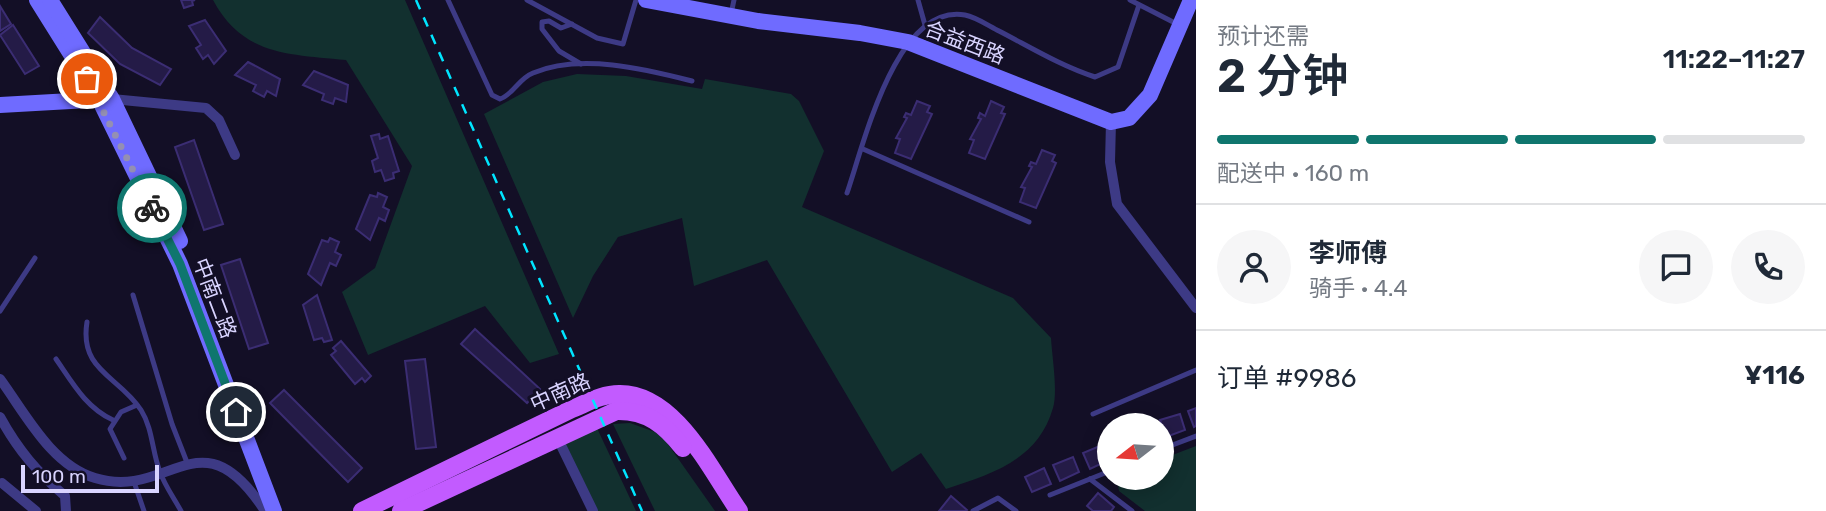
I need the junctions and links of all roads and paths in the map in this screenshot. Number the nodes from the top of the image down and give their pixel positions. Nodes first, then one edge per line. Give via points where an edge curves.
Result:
1 (37, 0) edge
2 (50, 0) edge
3 (448, 0) edge
4 (527, 0) edge
5 (636, 0) edge
6 (646, 0) edge
7 (918, 0) edge
8 (1130, 0) edge
9 (1191, 0) edge
10 (1139, 5) junction
11 (732, 8) edge
12 (572, 24) junction
13 (925, 25) junction
14 (1180, 26) junction
15 (908, 42) junction
16 (584, 65) junction
17 (692, 81) dead end
18 (106, 99) junction
19 (0, 105) edge
20 (1111, 122) junction
21 (863, 149) junction
22 (235, 156) dead end
23 (847, 193) dead end
24 (1029, 222) dead end
25 (35, 258) dead end
26 (133, 295) dead end
27 (1196, 308) edge
28 (0, 311) edge
29 (87, 322) dead end
30 (56, 359) dead end
31 (1196, 370) edge
32 (0, 379) edge
33 (137, 405) junction
34 (1093, 414) dead end
35 (0, 417) edge
36 (113, 419) junction
37 (1196, 436) edge
38 (557, 437) junction
39 (1174, 445) edge
40 (124, 458) dead end
41 (188, 465) junction
42 (160, 474) junction
43 (1097, 476) edge
44 (134, 479) junction
45 (1089, 479) junction
46 (2, 483) dead end
47 (1049, 495) dead end
48 (36, 511) edge
49 (66, 511) edge
50 (144, 511) edge
51 (181, 511) edge
52 (265, 511) edge
53 (274, 511) edge
54 (284, 511) edge
55 (362, 511) edge
56 (401, 511) edge
57 (593, 511) edge
58 (726, 511) edge
59 (739, 511) edge
60 (973, 511) edge
61 (1016, 511) edge
62 (1132, 511) edge

1 - 18 main road, 中南二路
2 - 18 main road, 中南二路
3 - 16 lane via 492,95 500,99 535,71
4 - 12 lane
5 - 12 lane via 623,44 597,38
6 - 11 main road, 合益西路
7 - 13 lane
8 - 10 lane
9 - 14 main road
10 - 13 lane via 1118,67 1095,76 967,15 945,15
10 - 14 lane
11 - 15 main road, 合益西路
12 - 16 lane via 561,28 542,22 542,29 559,51
13 - 15 lane
14 - 20 main road via 1150,95 1129,118
15 - 20 main road, 合益西路
15 - 21 lane via 886,85
16 - 17 lane via 653,71
18 - 19 main road
18 - 22 street via 206,108 219,120
18 - 53 main road, 中南二路 via 180,264
18 - 54 main road, 中南二路 via 189,259
20 - 27 street via 1110,162 1117,204
21 - 23 lane
21 - 24 lane
25 - 28 lane
26 - 41 lane
29 - 33 lane via 88,351 100,370
30 - 36 lane via 83,397 100,414
31 - 34 lane
32 - 44 street via 48,445 72,466 93,478
33 - 36 lane
33 - 42 lane via 148,424
35 - 49 street via 17,448 65,496
36 - 40 lane via 110,429
37 - 39 lane
38 - 56 main road, 中南路
38 - 57 street
38 - 58 main road, 中南路 via 616,411 648,415 671,433
41 - 42 street
41 - 52 street via 206,461 225,468 250,489
42 - 44 street
42 - 51 lane
43 - 45 lane
44 - 50 lane
45 - 47 lane
45 - 62 lane
46 - 48 street
55 - 59 main road, 中南路 via 572,409 618,394 637,396 671,415
60 - 61 lane via 998,498

